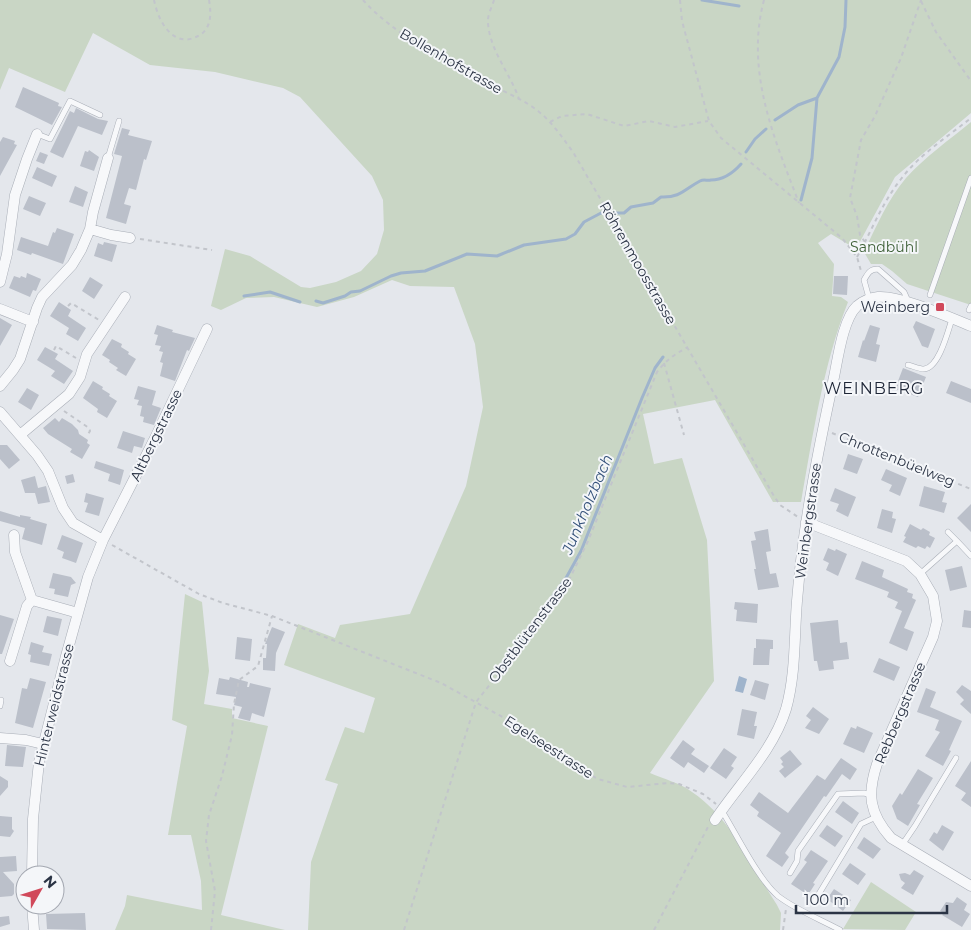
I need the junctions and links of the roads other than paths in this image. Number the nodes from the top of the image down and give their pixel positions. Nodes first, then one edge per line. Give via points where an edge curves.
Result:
1 (100, 115) dead end
2 (119, 121) dead end
3 (37, 134) joint
4 (108, 158) joint
5 (971, 178) edge
6 (90, 229) junction
7 (130, 238) road end
8 (0, 282) edge
9 (930, 295) dead end
10 (125, 298) dead end
11 (869, 298) junction
12 (908, 303) junction
13 (0, 309) edge
14 (952, 318) junction
15 (33, 322) junction
16 (971, 326) edge
17 (207, 329) dead end
18 (908, 365) dead end
19 (0, 386) edge
20 (0, 412) edge
21 (20, 435) junction
22 (806, 522) junction
23 (948, 532) dead end
24 (14, 535) dead end
25 (103, 540) junction
26 (957, 541) junction
27 (971, 556) edge
28 (920, 574) junction
29 (32, 600) junction
30 (78, 613) junction
31 (10, 661) dead end
32 (0, 738) edge
33 (43, 744) junction
34 (956, 758) dead end
35 (871, 795) junction
36 (722, 811) junction
37 (876, 817) junction
38 (716, 820) road end
39 (901, 845) junction
40 (32, 865) edge
41 (790, 872) dead end
42 (971, 886) edge
43 (814, 902) dead end
44 (33, 915) edge
45 (34, 930) edge
46 (840, 930) edge

1 - 3 lane via 70,101 50,139
2 - 4 lane
3 - 8 street via 14,195
4 - 6 street
5 - 9 lane
6 - 7 street
6 - 15 street via 72,265 42,297
10 - 21 street via 87,354 80,377 69,394
11 - 12 street via 889,298
11 - 12 lane via 864,280 868,272 878,269 904,292
11 - 22 street, Weinbergstrasse via 850,315 822,431
12 - 14 street
13 - 15 street
14 - 16 street
14 - 18 lane via 935,363 926,369
15 - 19 street via 20,359
17 - 25 street, Altbergstrasse
20 - 21 street
21 - 25 street via 48,471 63,508 73,523
22 - 28 street, Rebbergstrasse via 906,561
22 - 36 street, Weinbergstrasse via 793,678 786,709 762,756
23 - 26 lane
24 - 29 street via 15,552
25 - 30 street, Hinterweidstrasse
26 - 27 lane
26 - 28 lane
28 - 35 street, Rebbergstrasse via 933,596 937,621 933,637 877,764 871,781
29 - 30 street
29 - 31 street via 27,606
30 - 33 street, Hinterweidstrasse
32 - 33 street
33 - 40 street, Hinterweidstrasse via 35,793
34 - 39 lane
35 - 37 street, Rebbergstrasse
35 - 41 lane via 838,794 798,851 797,861
36 - 38 street, Weinbergstrasse
36 - 46 lane via 764,879 778,895
37 - 39 street, Rebbergstrasse via 882,828
37 - 43 lane via 862,824
39 - 42 street, Rebbergstrasse
44 - 45 street

